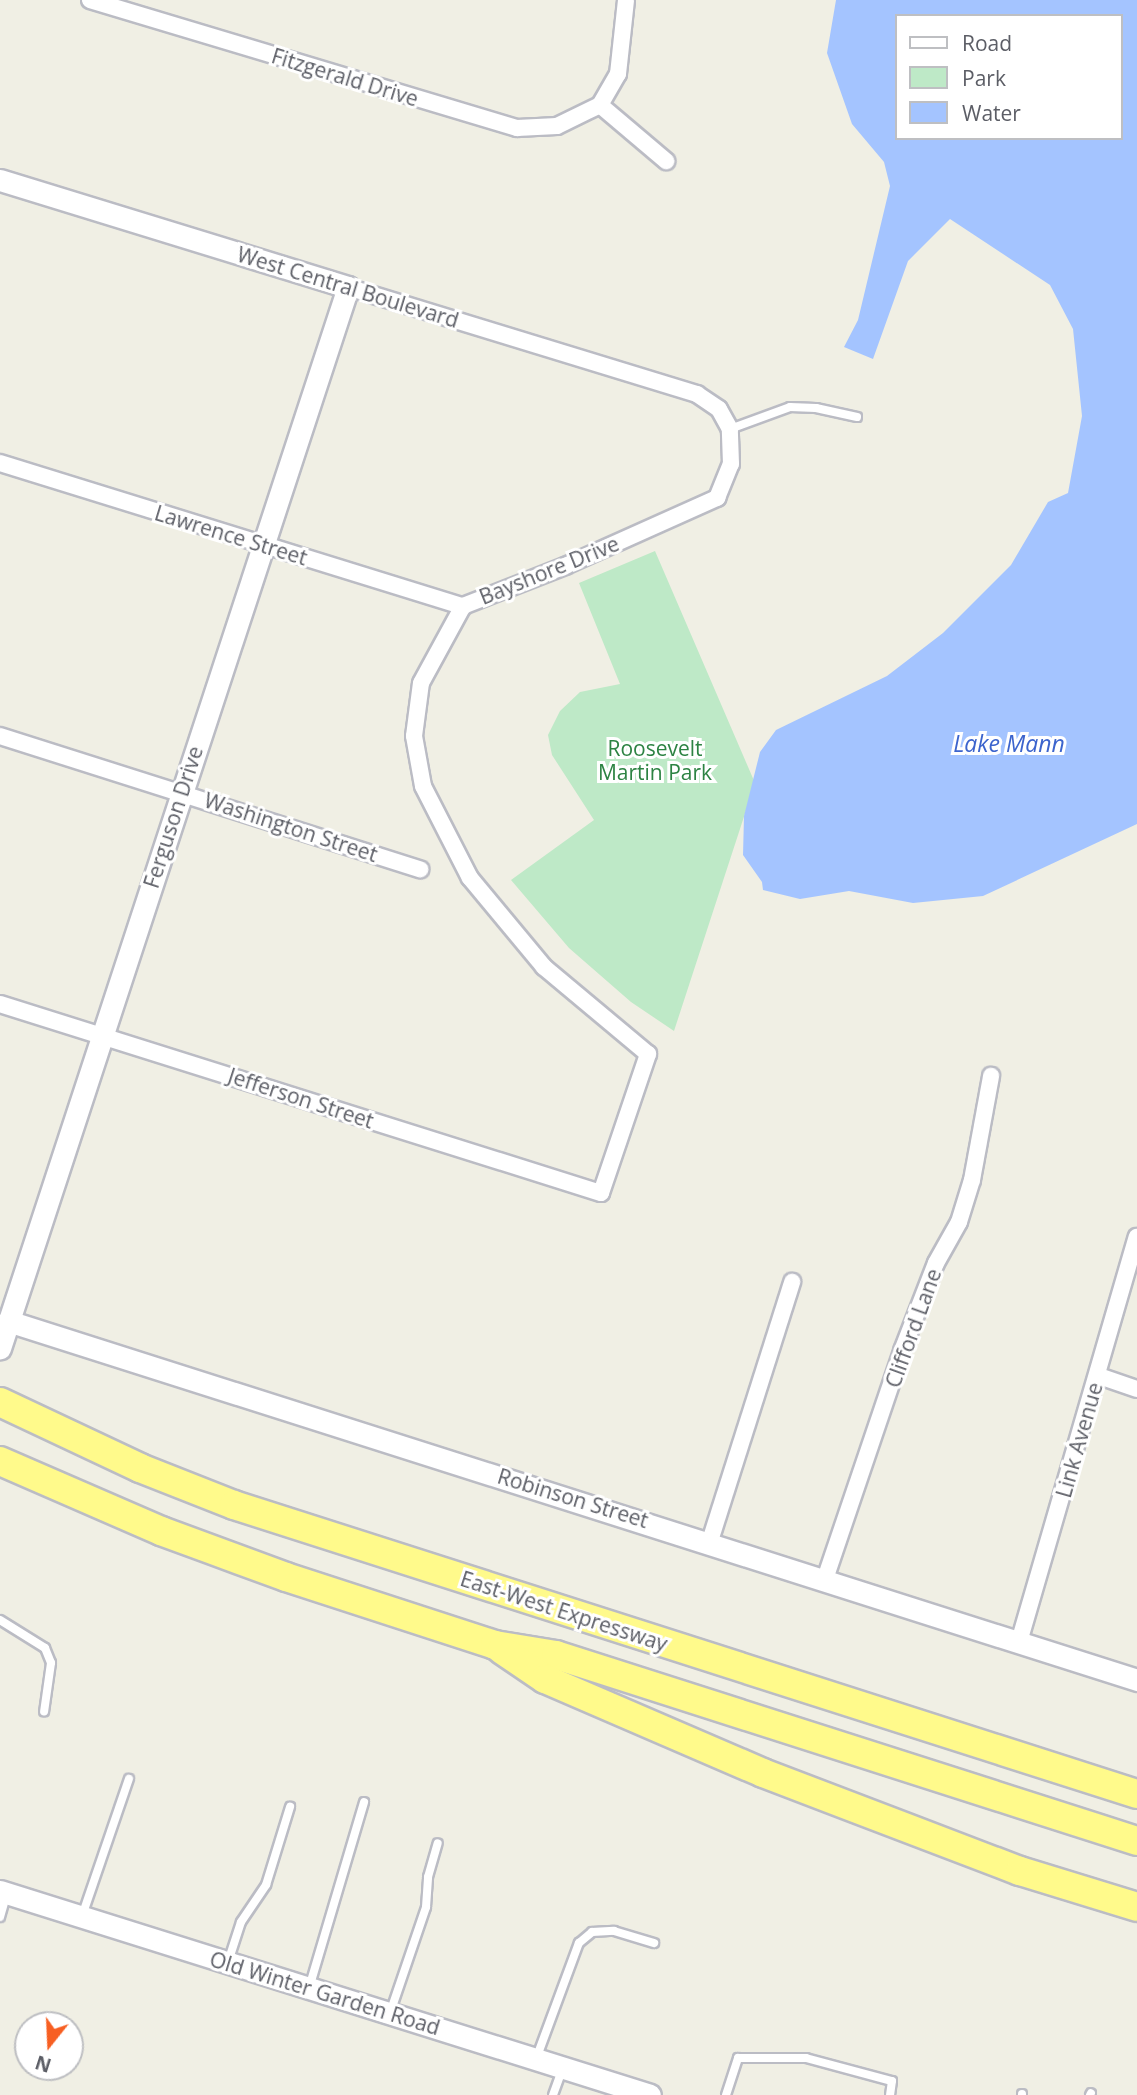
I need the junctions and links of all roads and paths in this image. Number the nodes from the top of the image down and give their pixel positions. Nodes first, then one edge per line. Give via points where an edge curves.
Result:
1 (90, 0) edge
2 (626, 0) edge
3 (600, 105) junction
4 (666, 162) dead end
5 (0, 180) edge
6 (348, 287) junction
7 (857, 417) dead end
8 (730, 429) junction
9 (0, 463) edge
10 (261, 544) junction
11 (463, 606) junction
12 (0, 736) edge
13 (182, 792) junction
14 (420, 869) dead end
15 (0, 1004) edge
16 (100, 1035) junction
17 (991, 1076) dead end
18 (601, 1193) joint
19 (1137, 1237) edge
20 (792, 1282) dead end
21 (9, 1321) junction
22 (0, 1348) edge
23 (1099, 1376) junction
24 (1137, 1388) edge
25 (0, 1402) edge
26 (10, 1466) edge
27 (710, 1541) junction
28 (825, 1579) junction
29 (0, 1620) edge
30 (1019, 1642) junction
31 (495, 1645) junction
32 (1137, 1680) edge
33 (44, 1712) dead end
34 (957, 1737) junction
35 (128, 1779) dead end
36 (1137, 1787) edge
37 (1137, 1794) edge
38 (364, 1802) dead end
39 (290, 1807) dead end
40 (1137, 1841) edge
41 (438, 1843) dead end
42 (4, 1892) edge
43 (1137, 1907) edge
44 (82, 1916) junction
45 (0, 1917) edge
46 (654, 1943) dead end
47 (228, 1962) junction
48 (309, 1988) junction
49 (390, 2013) junction
50 (536, 2059) junction
51 (563, 2068) junction
52 (553, 2095) edge
53 (650, 2095) edge
54 (726, 2095) edge
55 (890, 2095) edge

1 - 3 street, Fitzgerald Drive via 517,128 557,126
2 - 3 street via 618,74
3 - 4 street
5 - 6 street, West Central Boulevard
6 - 8 street, West Central Boulevard via 697,394 719,409
6 - 10 street, Ferguson Drive
7 - 8 lane via 790,407
8 - 11 street, Bayshore Drive via 731,464 717,498
9 - 10 street, Lawrence Street
10 - 11 street, Lawrence Street
10 - 13 street, Ferguson Drive
11 - 18 street, Bayshore Drive via 421,682 414,736 423,786 470,878 544,967 648,1054
12 - 13 street, Washington Street
13 - 14 street, Washington Street
13 - 16 street, Ferguson Drive
15 - 16 street, Jefferson Street
16 - 18 street, Jefferson Street
16 - 21 street, Ferguson Drive
17 - 28 street, Clifford Lane via 972,1180 959,1222 936,1262 902,1351
19 - 23 street, Link Avenue
20 - 27 street
21 - 22 street, Ferguson Drive
21 - 27 street, Robinson Street
23 - 24 street
23 - 30 street, Link Avenue
25 - 34 highway, East-West Expressway via 234,1505
26 - 31 highway, East-West Expressway via 173,1536
27 - 28 street, Robinson Street
28 - 30 street, Robinson Street
29 - 33 lane via 45,1648 51,1663
30 - 32 street, Robinson Street
31 - 40 highway, East-West Expressway via 556,1655
31 - 43 highway via 545,1679 763,1773 1020,1871
34 - 36 highway
34 - 37 highway, East-West Expressway
35 - 44 lane
38 - 48 lane
39 - 47 lane via 266,1885 241,1922
41 - 49 lane via 428,1877 426,1907
42 - 44 street, Old Winter Garden Road
42 - 45 lane
44 - 47 street, Old Winter Garden Road
46 - 50 lane via 614,1931 592,1932 579,1943
47 - 48 street, Old Winter Garden Road
48 - 49 street, Old Winter Garden Road
49 - 50 street, Old Winter Garden Road
50 - 51 street, Old Winter Garden Road
51 - 52 lane
51 - 53 street, Old Winter Garden Road
54 - 55 lane via 738,2058 806,2058 892,2081

